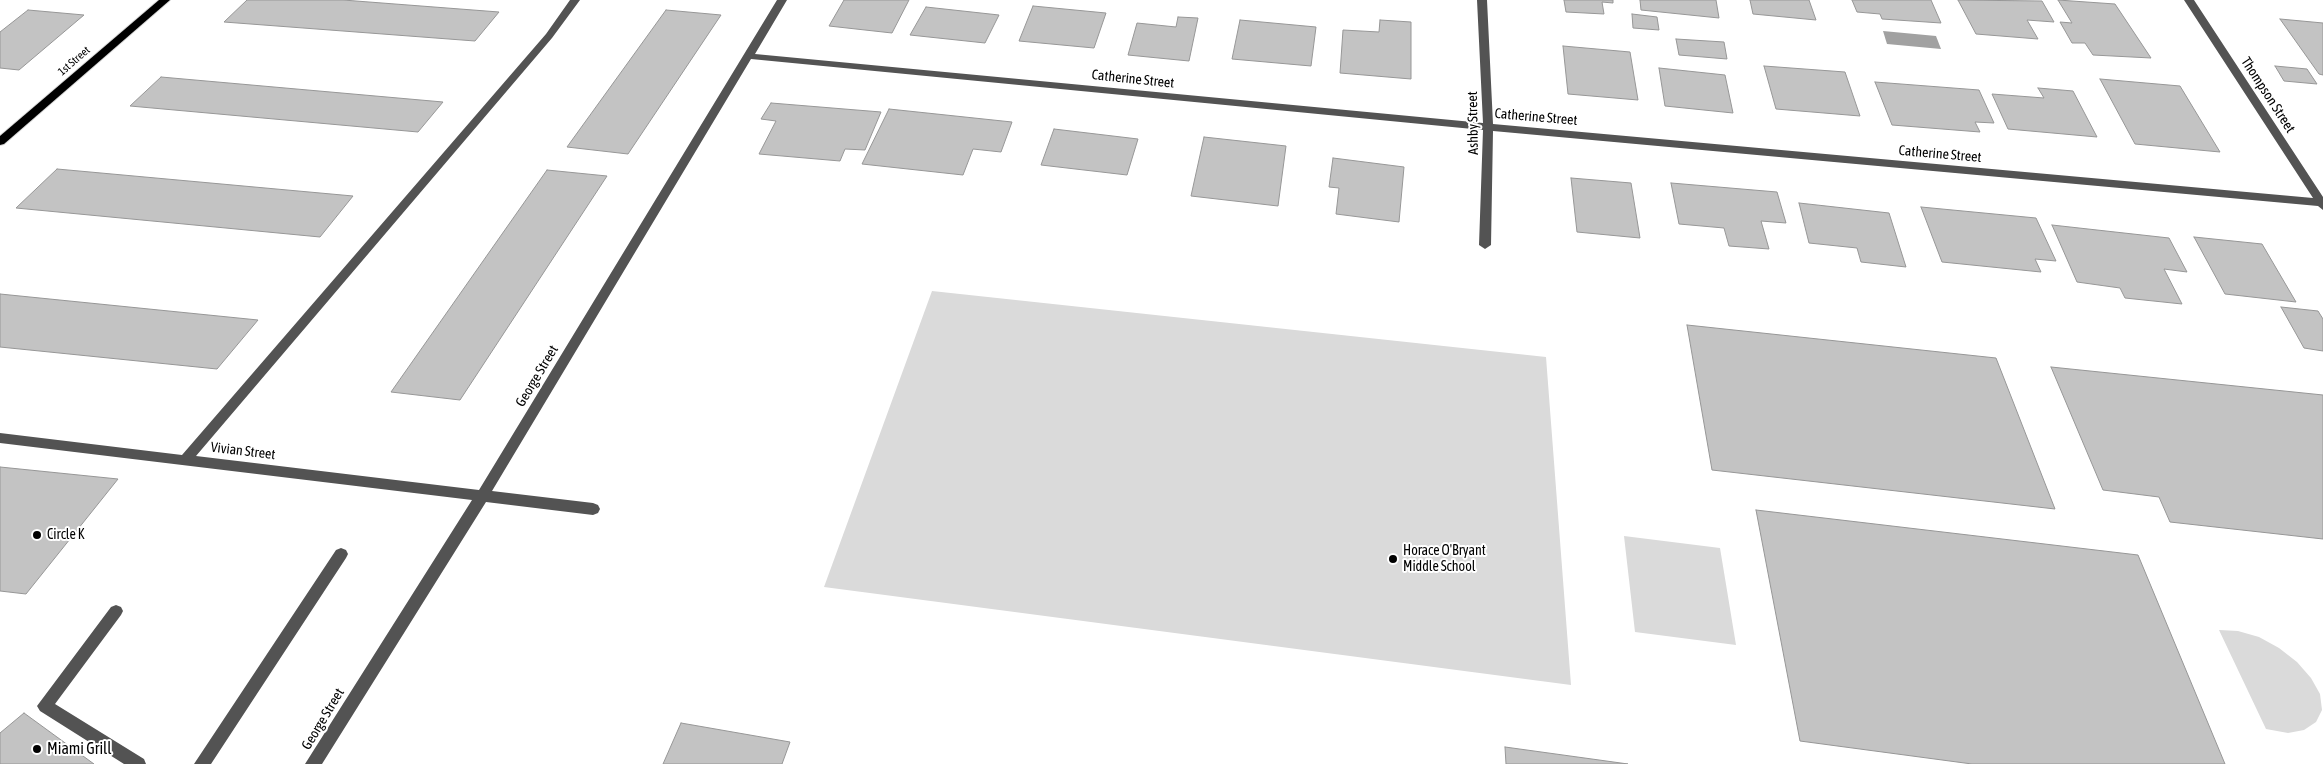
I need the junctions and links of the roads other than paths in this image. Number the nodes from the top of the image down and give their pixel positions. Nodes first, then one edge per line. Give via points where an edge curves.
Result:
1 (165, 0) edge
2 (575, 0) edge
3 (782, 0) edge
4 (1482, 0) edge
5 (2189, 0) edge
6 (748, 56) junction
7 (1488, 127) junction
8 (0, 142) edge
9 (2322, 204) edge
10 (1486, 245) dead end
11 (0, 438) edge
12 (184, 460) junction
13 (482, 496) junction
14 (593, 509) dead end
15 (341, 554) dead end
16 (116, 611) dead end
17 (138, 764) edge
18 (202, 764) edge
19 (313, 764) edge

1 - 8 main road, 1st Street
2 - 12 street via 549,36
3 - 6 street, George Street
4 - 7 street, Ashby Street
5 - 9 street, Thompson Street
6 - 7 street, Catherine Street
6 - 13 street, George Street
7 - 9 street, Catherine Street
7 - 10 street, Ashby Street
11 - 12 street, Vivian Street
12 - 13 street, Vivian Street
13 - 14 street, Vivian Street
13 - 19 street, George Street
15 - 18 street
16 - 17 street via 46,706

